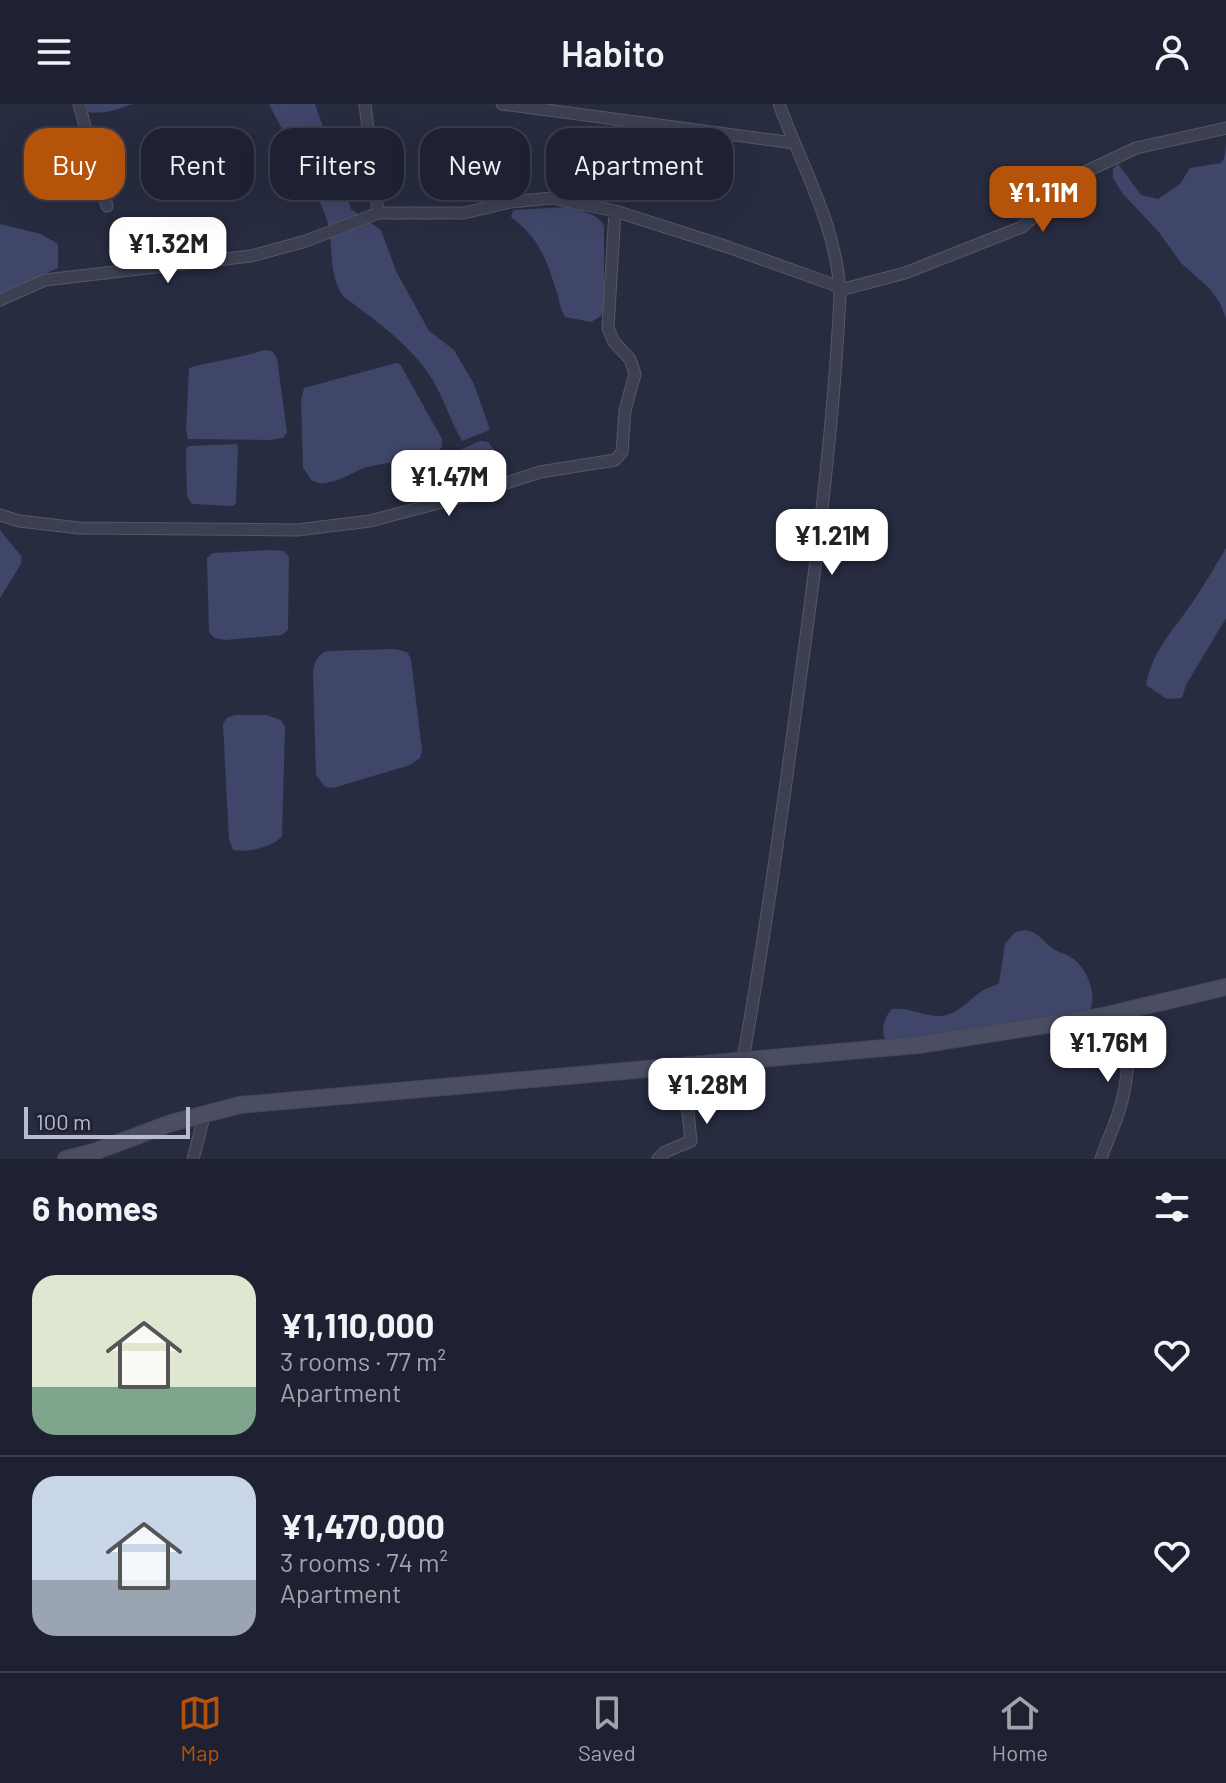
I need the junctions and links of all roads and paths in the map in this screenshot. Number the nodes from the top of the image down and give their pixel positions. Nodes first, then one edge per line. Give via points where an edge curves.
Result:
1 (79, 104) edge
2 (365, 104) edge
3 (502, 104) edge
4 (779, 104) edge
5 (1226, 128) edge
6 (794, 143) junction
7 (107, 206) dead end
8 (615, 211) junction
9 (378, 213) junction
10 (840, 288) junction
11 (0, 300) edge
12 (0, 515) edge
13 (1226, 987) edge
14 (1127, 1010) junction
15 (743, 1059) junction
16 (683, 1064) junction
17 (205, 1113) junction
18 (66, 1159) edge
19 (193, 1159) edge
20 (658, 1159) edge
21 (1101, 1159) edge

1 - 7 street
2 - 9 street
3 - 6 street
4 - 6 street
5 - 10 street via 1136,148 1085,172 1022,227 929,264
6 - 10 street via 830,231
8 - 9 street via 552,198 464,213
8 - 10 street
8 - 12 street via 608,328 635,374 622,452 615,460 540,472 370,521 297,530 79,528
9 - 11 street via 251,256 45,280
10 - 15 street via 826,483 810,611
13 - 14 street
14 - 15 street via 918,1045
14 - 21 street via 1126,1082
15 - 16 street
16 - 17 street via 262,1102
16 - 20 street via 691,1141
17 - 18 street
17 - 19 street

